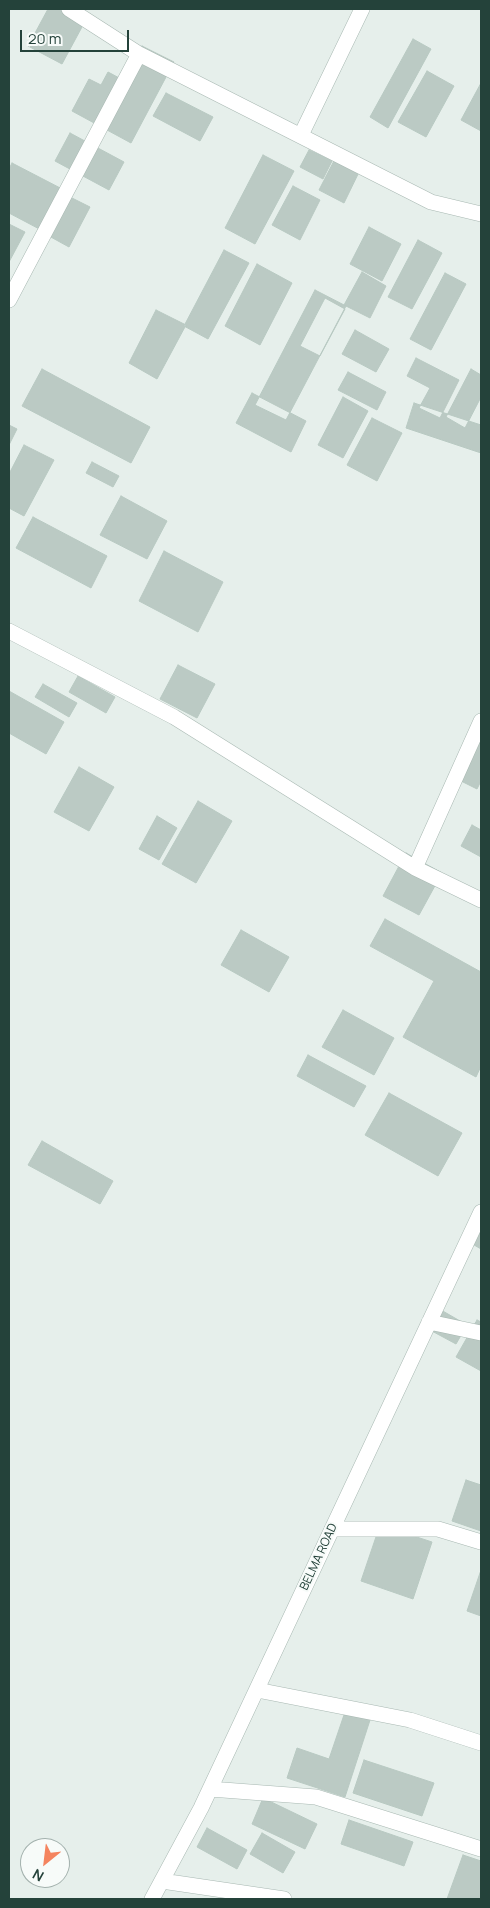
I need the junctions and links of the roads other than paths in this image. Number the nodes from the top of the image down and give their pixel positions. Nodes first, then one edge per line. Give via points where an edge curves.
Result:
1 (69, 9) edge
2 (362, 9) edge
3 (139, 54) junction
4 (301, 135) junction
5 (481, 214) edge
6 (9, 300) edge
7 (9, 631) edge
8 (481, 721) edge
9 (415, 868) junction
10 (481, 900) edge
11 (481, 1212) edge
12 (429, 1322) junction
13 (481, 1333) edge
14 (332, 1529) junction
15 (481, 1542) edge
16 (257, 1690) junction
17 (481, 1743) edge
18 (210, 1789) junction
19 (481, 1849) edge
20 (162, 1881) junction
21 (152, 1899) edge
22 (284, 1899) edge

1 - 3 street
2 - 4 street
3 - 4 street
3 - 6 street
4 - 5 street via 431,202
7 - 9 street via 174,717
8 - 9 street
9 - 10 street
11 - 12 street, BELMA ROAD
12 - 13 street
12 - 14 street, BELMA ROAD
14 - 15 street via 438,1530
14 - 16 street, BELMA ROAD
16 - 17 street via 410,1720
16 - 18 street, BELMA ROAD
18 - 19 street via 316,1797
18 - 20 street, BELMA ROAD
20 - 21 street, BELMA ROAD
20 - 22 street

